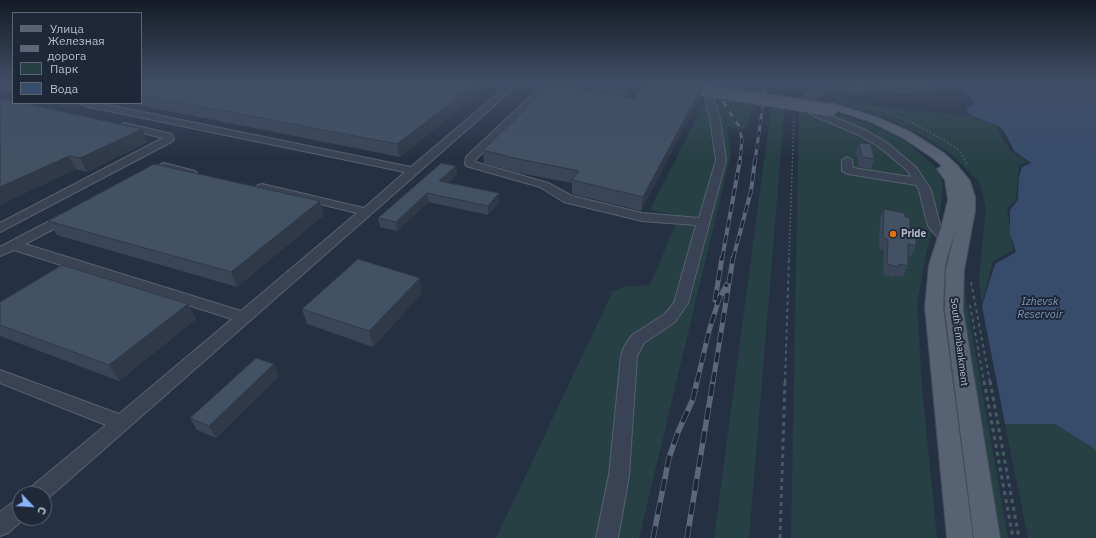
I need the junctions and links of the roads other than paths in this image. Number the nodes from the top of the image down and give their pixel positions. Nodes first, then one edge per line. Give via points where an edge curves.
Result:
1 (110, 108) edge
2 (487, 108) edge
3 (523, 108) edge
4 (712, 108) edge
5 (811, 108) edge
6 (831, 108) joint
7 (114, 124) edge
8 (847, 160) dead end
9 (414, 171) junction
10 (202, 175) edge
11 (136, 180) edge
12 (920, 182) junction
13 (262, 188) edge
14 (367, 212) junction
15 (75, 213) edge
16 (704, 222) junction
17 (0, 228) edge
18 (945, 237) junction
19 (13, 245) junction
20 (0, 252) edge
21 (244, 317) junction
22 (0, 376) edge
23 (121, 423) junction
24 (47, 486) edge
25 (12, 516) edge
26 (0, 526) edge
27 (607, 538) edge
28 (960, 538) edge
29 (987, 538) edge

1 - 9 lane
2 - 9 lane
3 - 16 lane via 470,159 470,164 544,185 568,199 642,217
4 - 16 lane via 722,160
5 - 12 lane via 817,114 882,144 912,169
6 - 18 main road, South Embankment via 903,138 943,167 952,180 955,200
6 - 29 main road, South Embankment via 875,120 908,135 939,156 963,181 968,197 968,211 955,270 954,310
7 - 17 lane via 168,136 169,139
8 - 12 lane via 848,171
9 - 14 lane
10 - 11 lane via 164,166
12 - 18 lane via 925,190 934,226
13 - 14 lane
14 - 21 lane
15 - 19 lane
16 - 27 lane via 676,311 670,318 638,339 629,356 619,475
18 - 28 main road, South Embankment via 937,265 934,307
19 - 20 lane
19 - 21 lane
21 - 23 lane
22 - 23 lane
23 - 24 lane
25 - 26 lane

